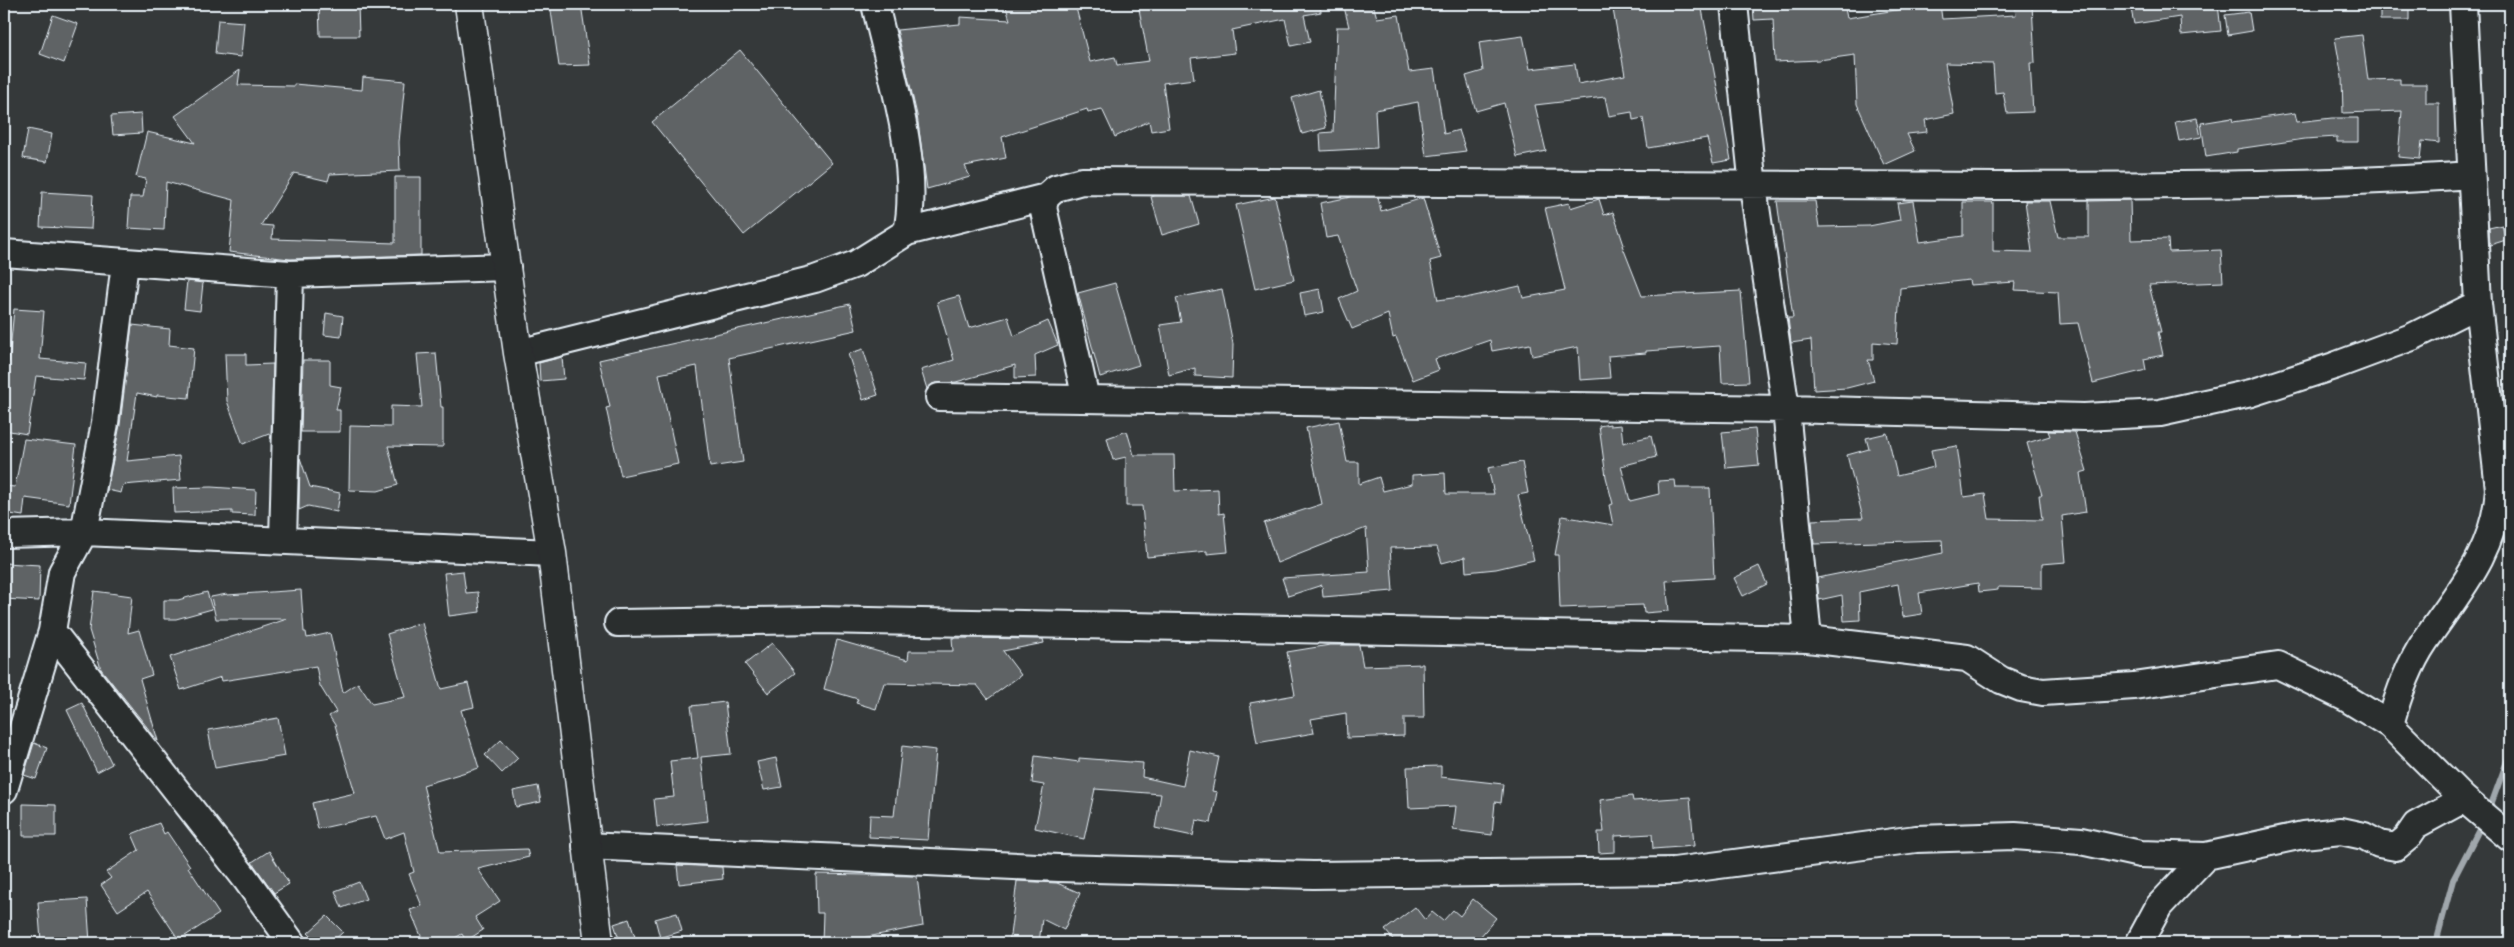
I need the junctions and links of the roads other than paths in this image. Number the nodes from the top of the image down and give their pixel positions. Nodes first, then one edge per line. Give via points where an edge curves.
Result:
1 (470, 4) edge
2 (875, 4) edge
3 (1734, 4) edge
4 (2464, 4) edge
5 (2471, 175) junction
6 (1752, 187) junction
7 (1046, 196) junction
8 (908, 232) junction
9 (4, 253) edge
10 (125, 263) junction
11 (507, 268) junction
12 (290, 274) junction
13 (2478, 304) junction
14 (518, 353) junction
15 (939, 397) dead end
16 (1086, 399) junction
17 (1786, 409) junction
18 (84, 532) junction
19 (4, 534) edge
20 (283, 540) junction
21 (552, 553) junction
22 (618, 623) dead end
23 (52, 631) junction
24 (1808, 639) junction
25 (2390, 725) junction
26 (4, 790) edge
27 (2464, 799) junction
28 (2510, 838) edge
29 (586, 846) junction
30 (2206, 856) junction
31 (292, 943) edge
32 (599, 943) edge
33 (2139, 943) edge

1 - 11 main road
2 - 8 street via 908,148 912,210
3 - 6 street
4 - 5 street
5 - 6 street via 2270,183
5 - 13 street
6 - 7 street via 1427,181 1082,181 1056,188
6 - 17 street
7 - 8 street
7 - 16 street via 1043,207
8 - 14 street via 856,264 815,279
9 - 10 street
10 - 12 street
10 - 18 street via 105,423
11 - 12 street
11 - 14 main road
12 - 20 street
13 - 17 street via 2412,337 2334,366 2251,393 2160,413 2084,417
13 - 25 street via 2499,489 2497,514 2490,538 2458,598 2425,642 2399,690
14 - 21 main road
15 - 16 street
16 - 17 street
17 - 24 street
18 - 19 street
18 - 20 street
18 - 23 street via 62,572
20 - 21 street
21 - 29 main road
22 - 24 street via 847,620
23 - 26 street
23 - 31 street
24 - 25 street via 1967,658 2001,680 2043,692 2134,686 2278,666 2346,698
25 - 27 street
27 - 28 street
27 - 30 street via 2416,825 2396,847 2341,831 2303,835
29 - 30 street via 1059,868 1313,874 1674,871 1916,839 2015,836 2081,842 2140,854
29 - 32 main road
30 - 33 street via 2159,906

